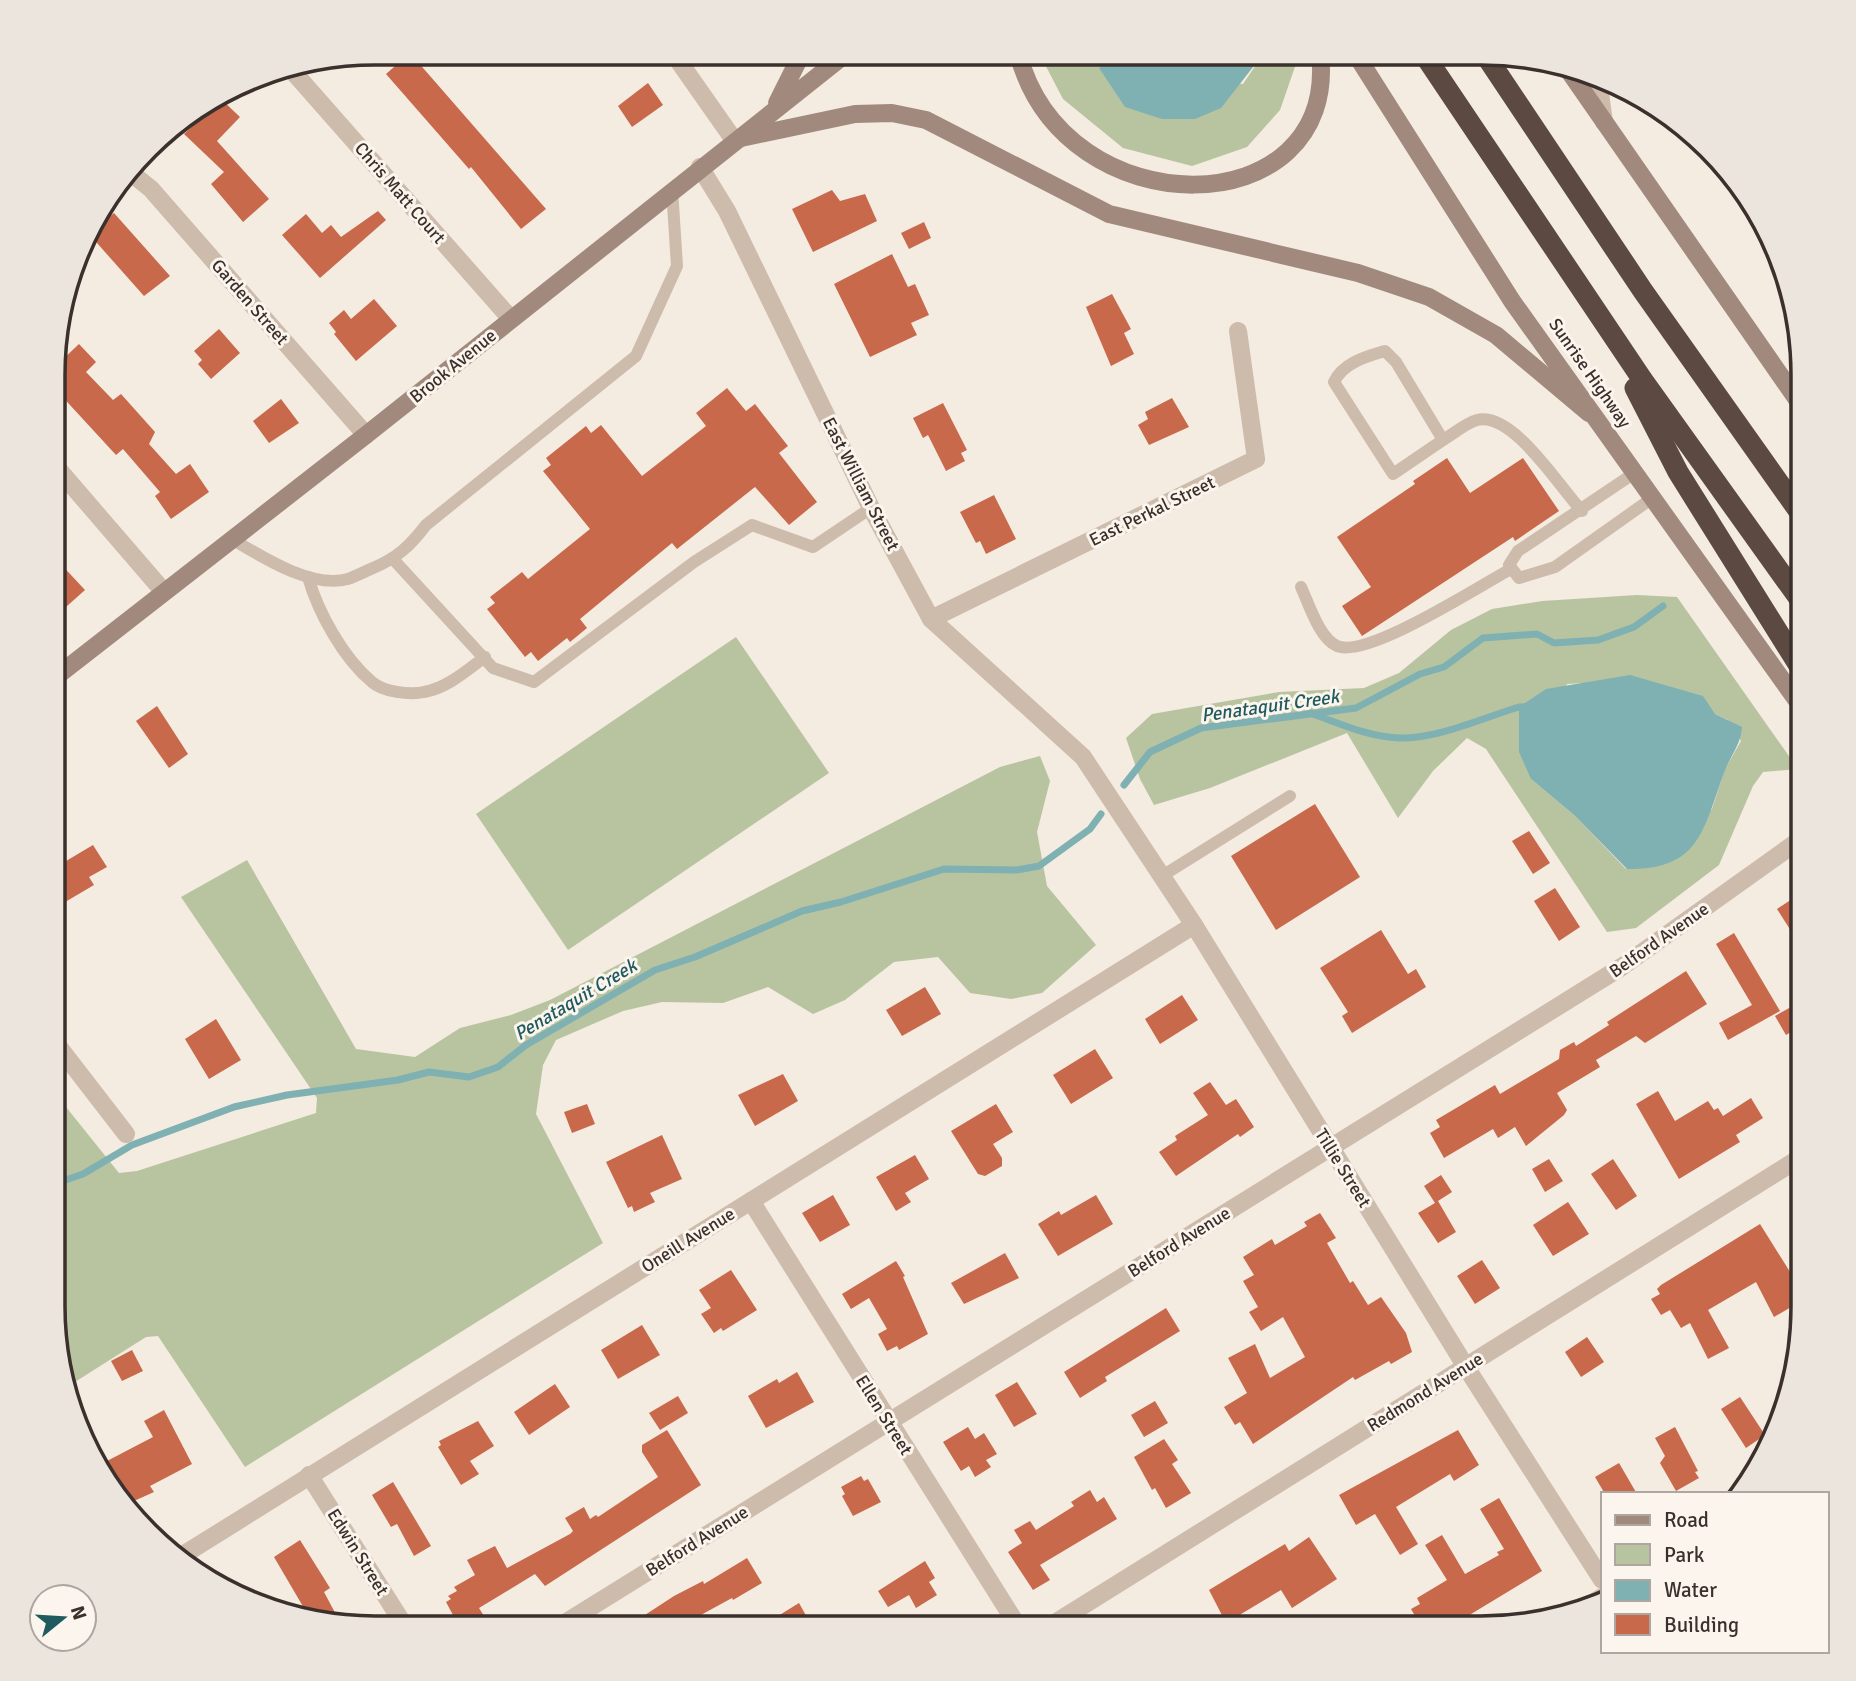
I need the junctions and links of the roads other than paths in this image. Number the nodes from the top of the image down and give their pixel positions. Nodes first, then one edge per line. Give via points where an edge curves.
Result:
1 (681, 65) edge
2 (797, 65) edge
3 (831, 65) edge
4 (1022, 65) edge
5 (1320, 65) edge
6 (1362, 65) edge
7 (1431, 65) edge
8 (1492, 65) edge
9 (296, 75) edge
10 (1575, 79) edge
11 (1599, 88) edge
12 (774, 108) junction
13 (1604, 122) junction
14 (734, 140) junction
15 (700, 167) junction
16 (137, 177) edge
17 (672, 189) junction
18 (1596, 312) junction
19 (511, 319) junction
20 (1238, 331) dead end
21 (1791, 391) edge
22 (1589, 413) junction
23 (366, 435) junction
24 (1443, 440) junction
25 (1633, 474) junction
26 (65, 477) edge
27 (1651, 499) junction
28 (1791, 500) edge
29 (871, 508) junction
30 (1582, 511) junction
31 (232, 539) junction
32 (393, 559) junction
33 (1511, 569) junction
34 (308, 577) junction
35 (1301, 587) dead end
36 (1791, 587) edge
37 (163, 592) junction
38 (932, 619) junction
39 (1791, 653) edge
40 (485, 657) junction
41 (65, 670) edge
42 (1791, 692) edge
43 (1083, 757) joint
44 (1290, 796) dead end
45 (1791, 846) edge
46 (1161, 876) junction
47 (1194, 925) junction
48 (65, 1055) edge
49 (126, 1134) dead end
50 (1331, 1149) junction
51 (1791, 1164) edge
52 (751, 1201) junction
53 (1466, 1367) junction
54 (888, 1422) junction
55 (309, 1475) junction
56 (187, 1553) edge
57 (1601, 1578) edge
58 (398, 1616) edge
59 (575, 1616) edge
60 (1010, 1616) edge
61 (1065, 1616) edge

1 - 14 street
2 - 12 main road
3 - 12 main road, Brook Avenue
4 - 5 main road via 1041,106 1086,153 1114,170 1144,180 1189,186 1243,176 1290,147 1314,108
6 - 22 main road, Sunrise Highway via 1458,220
7 - 18 highway
8 - 28 highway via 1643,291
9 - 19 street, Chris Matt Court
10 - 13 main road
11 - 13 street
12 - 14 main road, Brook Avenue
13 - 21 main road
14 - 15 main road, Brook Avenue
14 - 22 main road via 855,114 892,113 926,120 1109,214 1358,273 1429,297 1496,335
15 - 17 main road, Brook Avenue
15 - 29 street, East William Street via 727,211
16 - 23 street, Garden Street
17 - 19 main road, Brook Avenue
17 - 32 lane via 677,266 636,356 426,524
18 - 36 highway
18 - 39 highway via 1678,472
19 - 23 main road, Brook Avenue
20 - 38 street, East Perkal Street via 1256,459
22 - 25 main road, Sunrise Highway
23 - 31 main road, Brook Avenue
24 - 24 lane via 1385,351 1340,370 1334,382 1393,474
24 - 30 lane via 1477,420 1495,422 1532,447
25 - 27 main road, Sunrise Highway
25 - 30 lane
26 - 37 street
27 - 33 lane via 1555,567 1519,578
27 - 42 main road, Sunrise Highway
29 - 38 street, East William Street
29 - 40 lane via 813,547 752,524 534,682 494,668
30 - 33 lane via 1518,551
31 - 34 lane
31 - 37 main road, Brook Avenue
32 - 34 lane via 345,580
32 - 40 lane
33 - 35 lane via 1377,642 1350,650 1334,645
34 - 40 lane via 315,603 330,630 373,684 394,691 423,692 448,684
37 - 41 main road, Brook Avenue
38 - 43 street, East William Street
43 - 46 street, Tillie Street
44 - 46 lane
45 - 50 street, Belford Avenue via 1623,966
46 - 47 street, Tillie Street
47 - 50 street, Tillie Street
47 - 52 street, Oneill Avenue
48 - 49 street
50 - 53 street, Tillie Street
50 - 54 street, Belford Avenue
51 - 53 street, Redmond Avenue
52 - 54 street, Ellen Street
52 - 55 street, Oneill Avenue
53 - 57 street, Tillie Street
53 - 61 street, Redmond Avenue
54 - 59 street, Belford Avenue
54 - 60 street, Ellen Street
55 - 56 street, Oneill Avenue
55 - 58 street, Edwin Street

